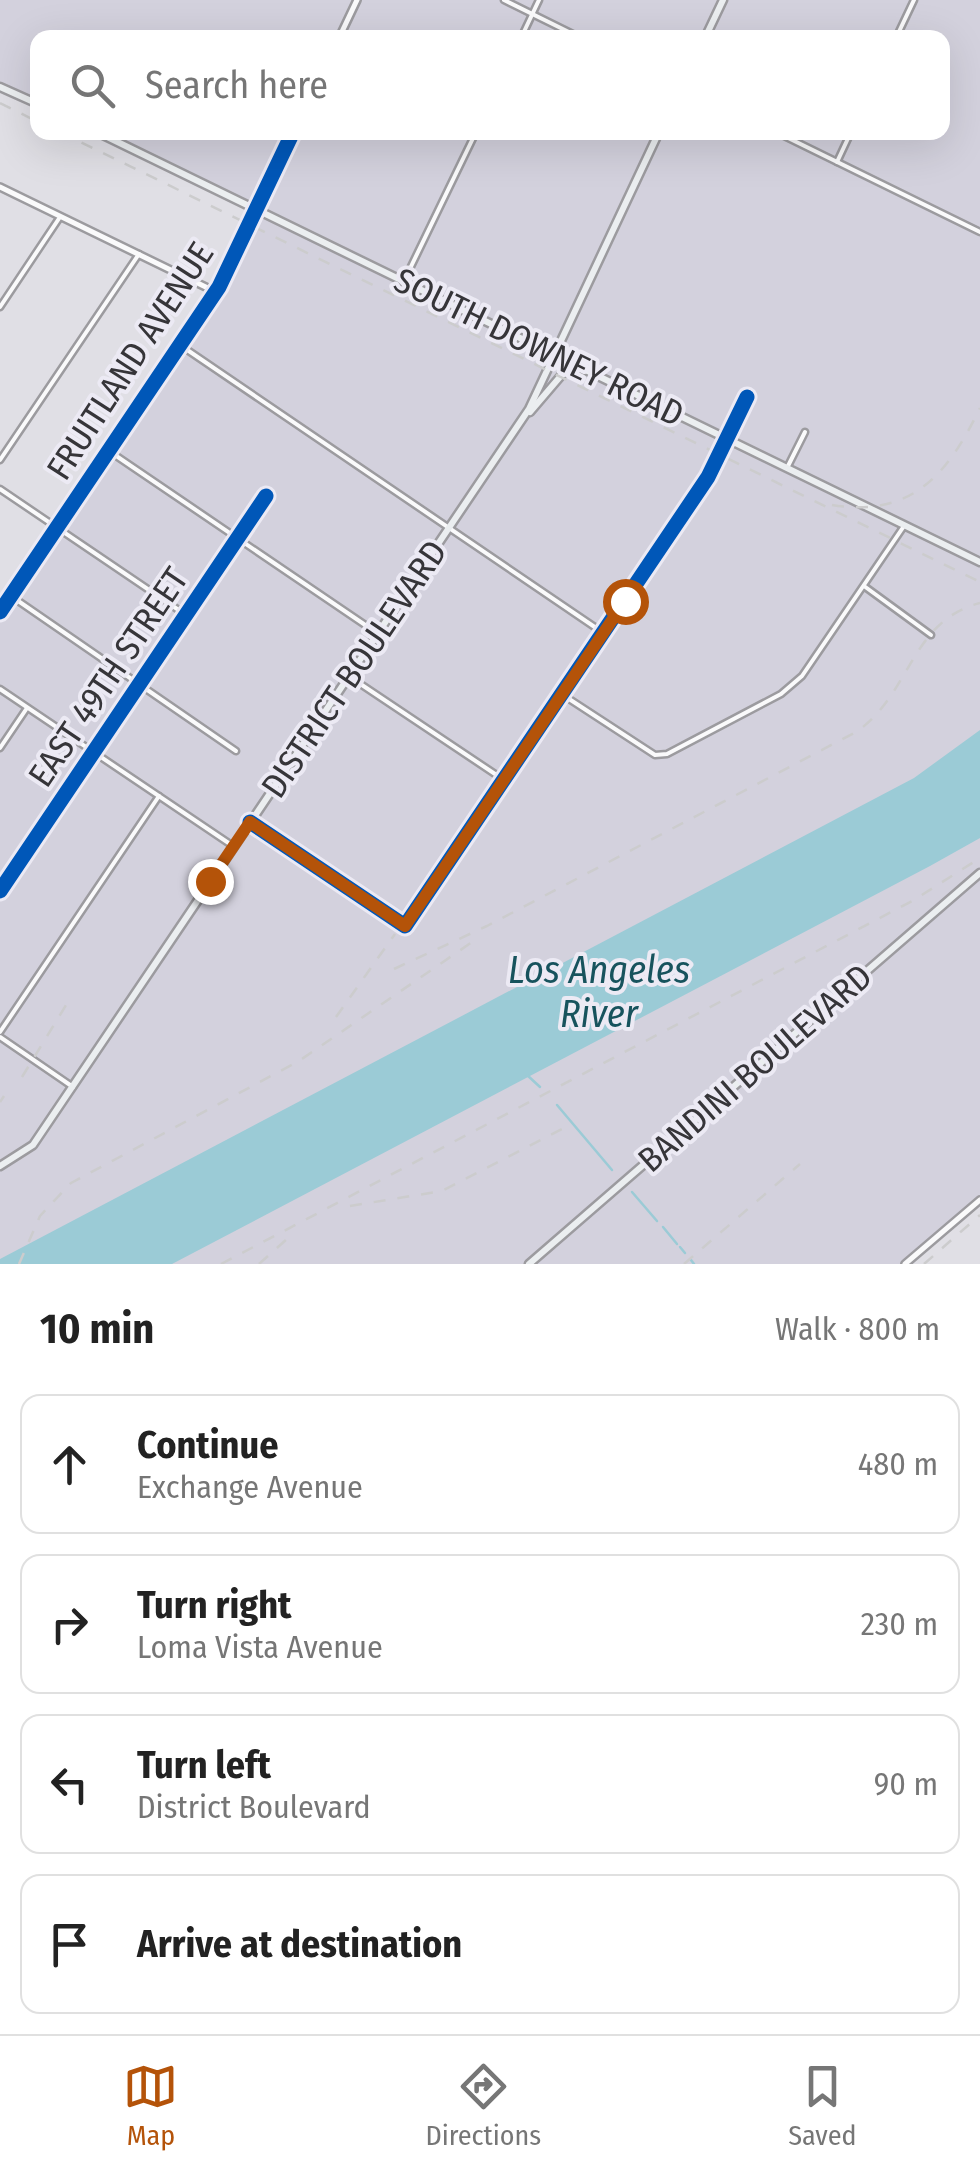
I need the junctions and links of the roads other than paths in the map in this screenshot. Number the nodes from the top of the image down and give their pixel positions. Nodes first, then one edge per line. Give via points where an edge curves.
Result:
1 (356, 0) edge
2 (504, 0) edge
3 (540, 0) edge
4 (723, 0) edge
5 (914, 0) edge
6 (533, 14) junction
7 (343, 30) edge
8 (525, 30) edge
9 (565, 30) edge
10 (709, 30) edge
11 (900, 30) edge
12 (0, 86) edge
13 (30, 100) edge
14 (113, 140) edge
15 (289, 140) edge
16 (472, 140) edge
17 (655, 140) edge
18 (792, 140) edge
19 (847, 140) edge
20 (837, 162) junction
21 (0, 188) edge
22 (257, 210) junction
23 (60, 216) junction
24 (980, 220) edge
25 (978, 230) edge
26 (138, 254) junction
27 (404, 282) junction
28 (216, 292) junction
29 (0, 307) edge
30 (180, 345) junction
31 (552, 354) junction
32 (579, 368) junction
33 (747, 397) dead end
34 (525, 416) junction
35 (805, 432) dead end
36 (727, 438) junction
37 (109, 451) junction
38 (0, 460) edge
39 (787, 469) junction
40 (0, 488) edge
41 (266, 496) dead end
42 (904, 526) junction
43 (449, 527) junction
44 (57, 528) junction
45 (236, 540) junction
46 (980, 562) edge
47 (864, 586) junction
48 (11, 596) junction
49 (0, 612) edge
50 (186, 615) junction
51 (603, 632) junction
52 (377, 634) junction
53 (931, 635) dead end
54 (349, 676) junction
55 (139, 684) junction
56 (0, 690) edge
57 (562, 694) junction
58 (27, 708) junction
59 (0, 748) edge
60 (236, 751) dead end
61 (94, 752) junction
62 (504, 780) junction
63 (158, 796) junction
64 (250, 822) junction
65 (233, 846) junction
66 (980, 873) edge
67 (0, 892) edge
68 (0, 1034) edge
69 (74, 1086) junction
70 (0, 1166) edge
71 (980, 1200) edge
72 (530, 1264) edge
73 (905, 1264) edge

1 - 7 street
2 - 6 street
3 - 6 street
4 - 10 main road
5 - 11 street
6 - 8 street
6 - 9 street
12 - 13 main road
14 - 22 main road, SOUTH DOWNEY ROAD
15 - 22 street, FRUITLAND AVENUE
16 - 27 street
17 - 31 main road, DISTRICT BOULEVARD
18 - 20 street
19 - 20 street
20 - 25 street
21 - 23 street
22 - 27 main road, SOUTH DOWNEY ROAD
22 - 28 street, FRUITLAND AVENUE
23 - 26 street
23 - 29 street
24 - 25 street
26 - 28 street
26 - 38 street
27 - 31 main road, SOUTH DOWNEY ROAD
28 - 30 street, FRUITLAND AVENUE
30 - 37 street, FRUITLAND AVENUE
30 - 43 street
31 - 32 main road, SOUTH DOWNEY ROAD
31 - 34 main road, DISTRICT BOULEVARD
32 - 34 main road via 565,370
32 - 36 main road, SOUTH DOWNEY ROAD
33 - 36 street
34 - 43 main road, DISTRICT BOULEVARD
35 - 39 street
36 - 39 main road, SOUTH DOWNEY ROAD
36 - 51 street via 708,478
37 - 44 street, FRUITLAND AVENUE
37 - 45 street
39 - 42 main road, SOUTH DOWNEY ROAD
40 - 44 street
41 - 45 street, EAST 49TH STREET
42 - 46 main road, SOUTH DOWNEY ROAD
42 - 47 street
43 - 51 street
43 - 52 main road, DISTRICT BOULEVARD
44 - 48 street, FRUITLAND AVENUE
44 - 50 street
45 - 50 street, EAST 49TH STREET
45 - 52 street
47 - 53 street
47 - 57 street via 802,676 781,694 664,755
48 - 49 street, FRUITLAND AVENUE
48 - 55 street
50 - 55 street, EAST 49TH STREET
51 - 57 street
52 - 54 main road, DISTRICT BOULEVARD
54 - 62 street
54 - 64 main road, DISTRICT BOULEVARD
55 - 60 street
55 - 61 street, EAST 49TH STREET
56 - 58 street
57 - 62 street
58 - 59 street
58 - 61 street
61 - 63 street
61 - 67 street, EAST 49TH STREET
62 - 64 street via 405,926
63 - 65 street
63 - 68 street
64 - 65 main road, DISTRICT BOULEVARD
65 - 69 main road, DISTRICT BOULEVARD
66 - 72 main road, BANDINI BOULEVARD
68 - 69 street
69 - 70 main road, DISTRICT BOULEVARD via 33,1145
71 - 73 street

